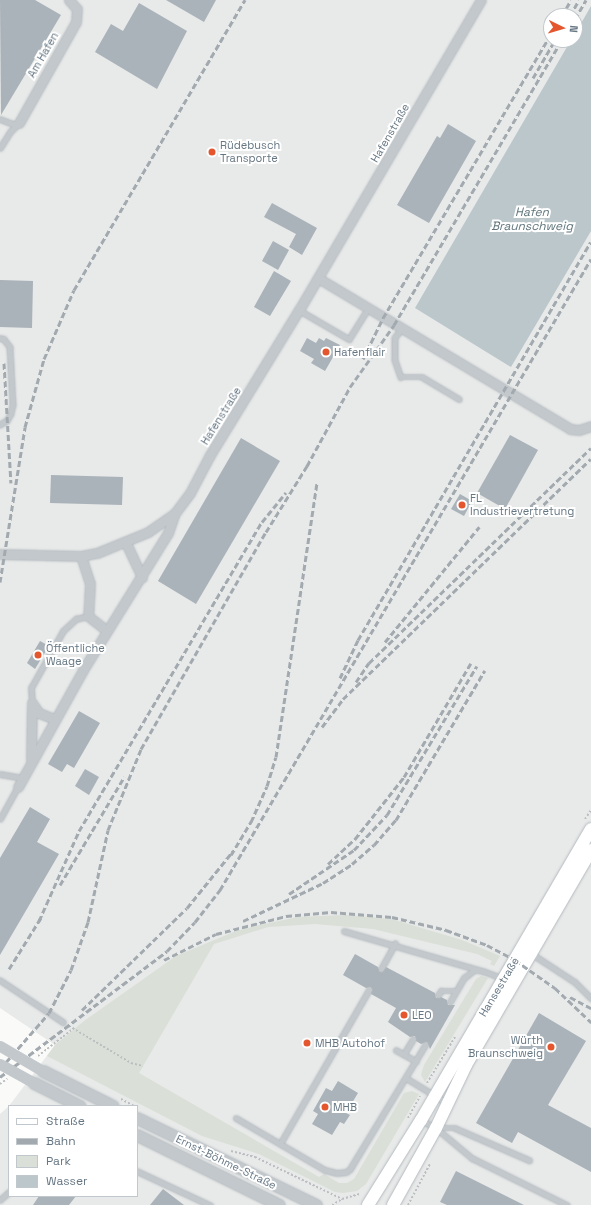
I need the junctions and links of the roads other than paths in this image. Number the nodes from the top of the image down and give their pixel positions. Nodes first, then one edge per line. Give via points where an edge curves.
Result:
1 (69, 0) edge
2 (481, 0) edge
3 (0, 119) edge
4 (19, 123) junction
5 (0, 145) edge
6 (318, 278) junction
7 (368, 309) junction
8 (300, 310) junction
9 (402, 329) junction
10 (0, 338) edge
11 (459, 398) dead end
12 (0, 425) edge
13 (591, 426) edge
14 (175, 513) junction
15 (126, 543) junction
16 (0, 554) edge
17 (80, 556) junction
18 (142, 577) junction
19 (88, 616) junction
20 (107, 630) junction
21 (32, 703) junction
22 (55, 720) junction
23 (31, 762) junction
24 (0, 774) edge
25 (20, 782) junction
26 (0, 820) edge
27 (590, 833) edge
28 (591, 850) edge
29 (344, 931) dead end
30 (395, 944) junction
31 (526, 950) junction
32 (381, 969) dead end
33 (483, 971) junction
34 (503, 979) junction
35 (0, 980) edge
36 (369, 990) dead end
37 (456, 991) junction
38 (438, 995) dead end
39 (591, 998) edge
40 (450, 1002) dead end
41 (63, 1022) road end
42 (413, 1039) dead end
43 (425, 1045) dead end
44 (0, 1046) edge
45 (396, 1050) dead end
46 (404, 1054) junction
47 (416, 1060) junction
48 (0, 1064) edge
49 (406, 1078) junction
50 (435, 1096) junction
51 (447, 1103) junction
52 (78, 1105) edge
53 (111, 1105) edge
54 (138, 1118) edge
55 (236, 1118) dead end
56 (421, 1120) junction
57 (436, 1128) junction
58 (138, 1135) edge
59 (280, 1144) junction
60 (529, 1160) dead end
61 (138, 1171) edge
62 (8, 1193) edge
63 (0, 1200) edge
64 (210, 1205) edge
65 (279, 1205) edge
66 (316, 1205) edge
67 (368, 1205) edge
68 (393, 1205) edge
69 (567, 1205) edge

1 - 4 street, Am Hafen via 77,9 76,22
2 - 6 street, Hafenstraße
3 - 4 lane via 13,124
4 - 5 lane
6 - 7 street
6 - 8 street, Hafenstraße
7 - 8 lane via 349,339
7 - 9 street
8 - 14 street, Hafenstraße via 210,456 190,494
9 - 11 lane via 395,338 395,360 401,377 422,377
9 - 13 street via 570,429 580,430
10 - 12 lane via 10,347 13,405 6,421
14 - 15 street, Hafenstraße via 148,532
14 - 18 street, Hafenstraße via 168,532
15 - 17 street, Hafenstraße
15 - 18 street
16 - 17 street, Hafenstraße
17 - 19 street via 90,583
18 - 20 street, Hafenstraße
19 - 20 street
19 - 21 lane via 76,619 63,631 31,688
20 - 22 street, Hafenstraße
21 - 22 street via 39,713
21 - 23 street, Hafenstraße
22 - 23 street, Hafenstraße
23 - 25 street, Hafenstraße
24 - 25 lane
25 - 26 lane
27 - 31 main road, Hansestraße
28 - 31 main road, Hansestraße
29 - 30 lane
30 - 32 lane
30 - 33 lane
31 - 34 main road, Hansestraße
31 - 39 lane via 575,982
31 - 51 main road, Hansestraße
33 - 34 lane
33 - 37 lane via 473,971 464,978
34 - 50 main road, Hansestraße
35 - 41 lane
36 - 59 lane
37 - 38 lane via 441,991
37 - 40 lane
42 - 46 lane
43 - 47 lane
44 - 53 street, bridge via 42,1071
45 - 46 lane
46 - 47 lane
47 - 49 lane
48 - 52 street, bridge
49 - 50 lane
49 - 59 lane via 346,1172 325,1170
50 - 51 lane
50 - 56 main road, Hansestraße
51 - 57 main road, Hansestraße
54 - 66 street, Ernst-Böhme-Straße
55 - 59 lane
56 - 57 lane
56 - 67 main road, Hansestraße
57 - 60 lane via 455,1128
57 - 68 main road, Hansestraße
57 - 69 lane via 472,1158
58 - 65 street, Ernst-Böhme-Straße
61 - 64 lane
62 - 63 lane

